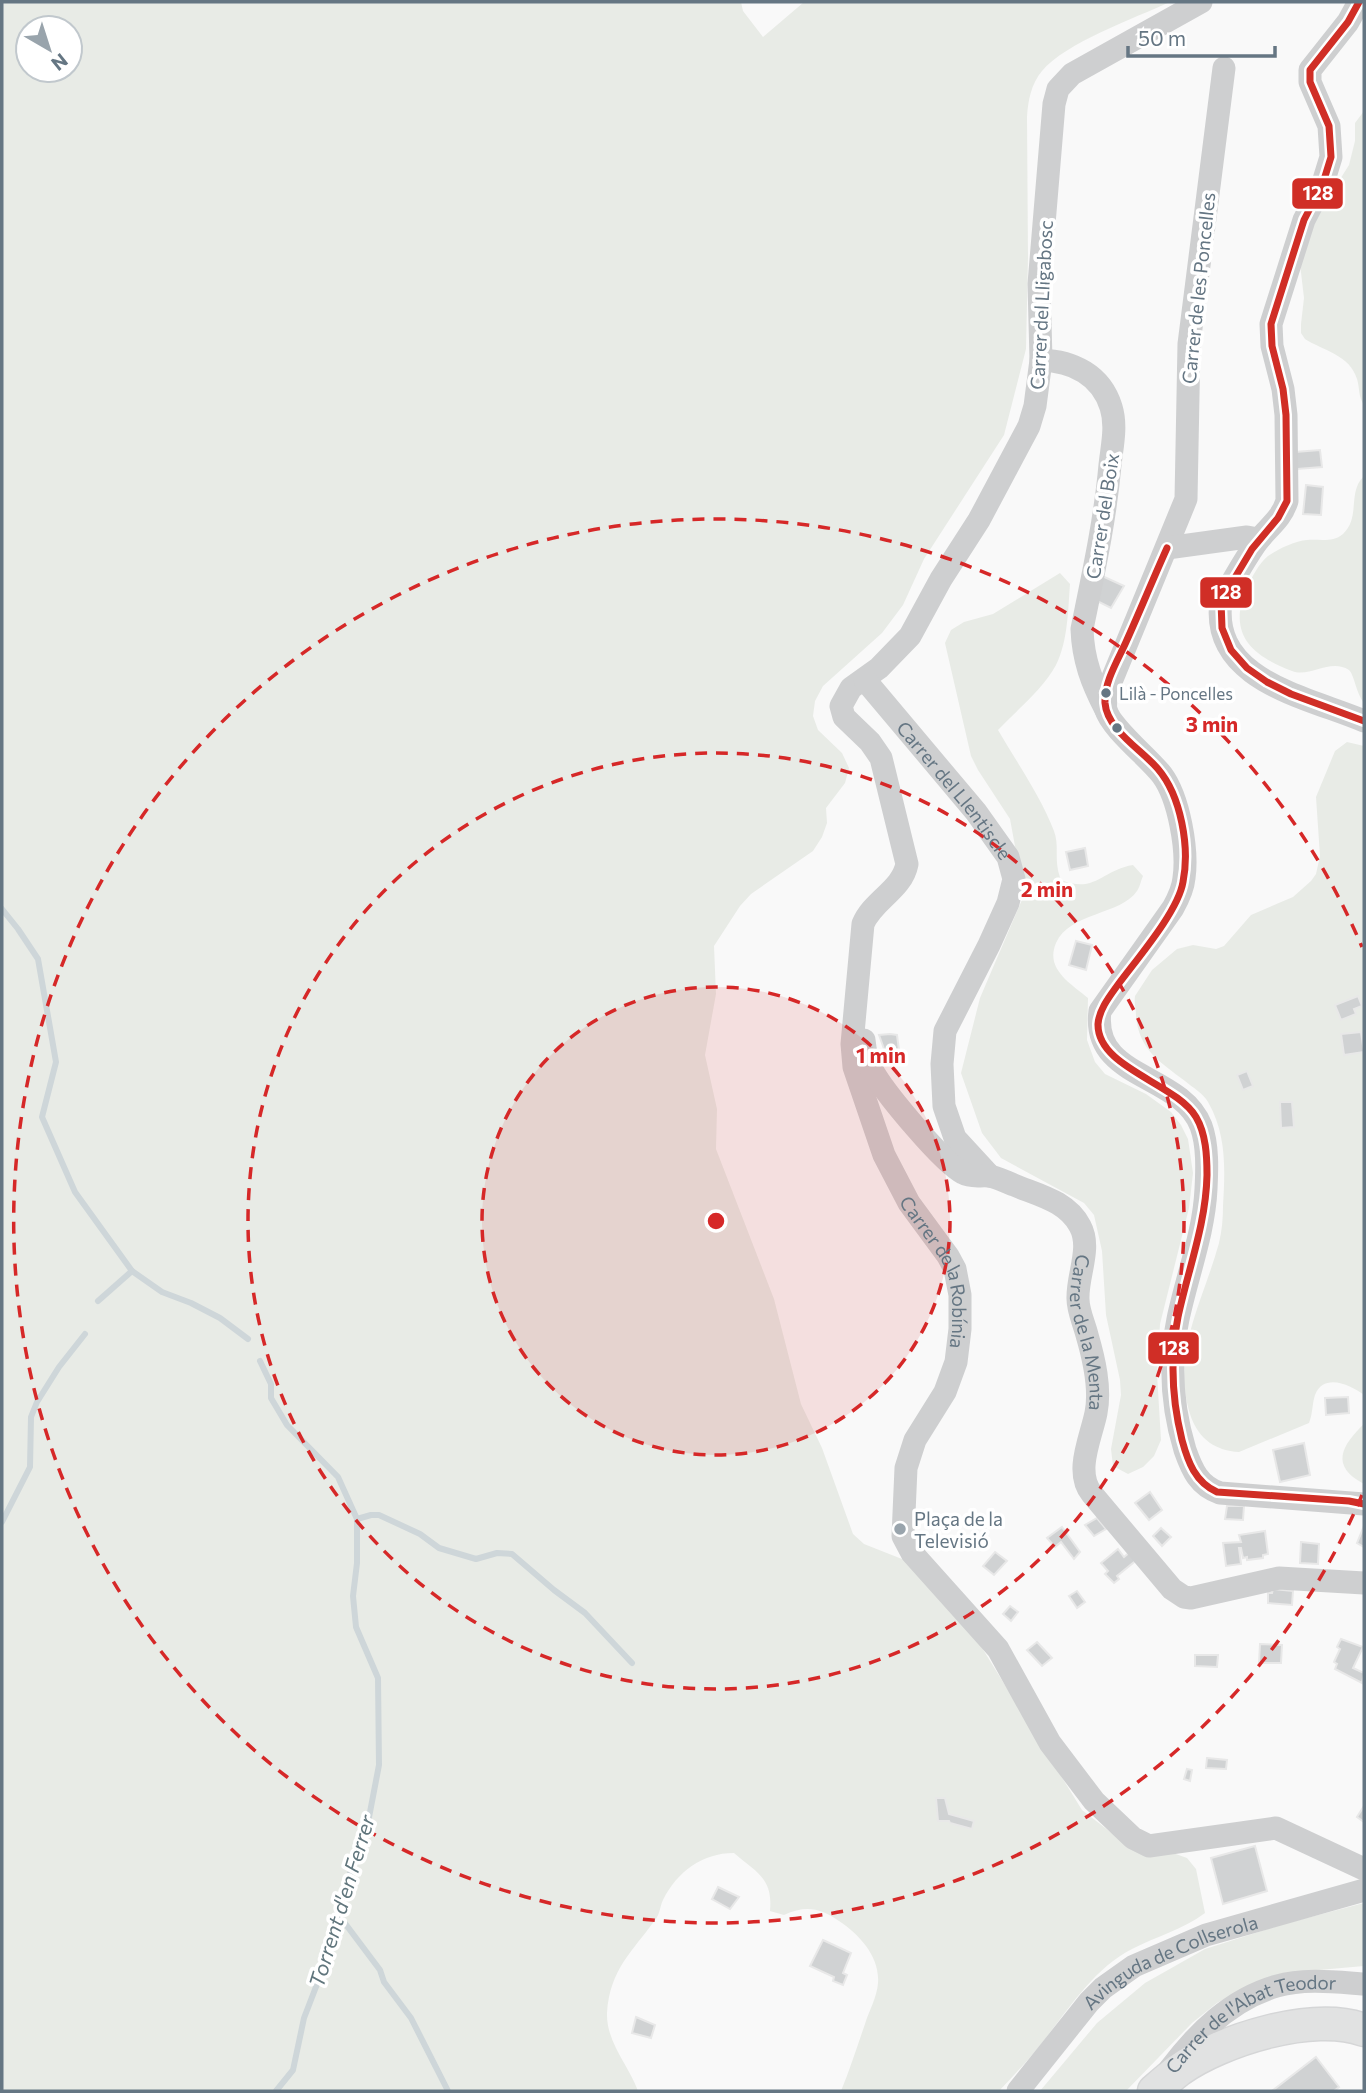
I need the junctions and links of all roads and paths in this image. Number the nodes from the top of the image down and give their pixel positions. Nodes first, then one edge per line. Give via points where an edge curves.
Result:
1 (1201, 2) edge
2 (1359, 2) edge
3 (1224, 68) dead end
4 (1041, 360) junction
5 (1258, 539) junction
6 (1167, 548) junction
7 (865, 680) junction
8 (1106, 710) junction
9 (1364, 721) edge
10 (857, 1008) junction
11 (990, 1176) junction
12 (1364, 1504) edge
13 (1364, 1583) edge
14 (1364, 1869) edge
15 (1364, 1890) edge
16 (1364, 1983) edge
17 (1364, 2030) edge
18 (1018, 2091) edge
19 (1154, 2091) edge

1 - 4 street, Carrer del Lligabosc via 1072,74 1058,89 1039,284
2 - 5 street via 1310,70 1310,82 1329,126 1331,158 1304,220 1272,324 1286,415 1287,490 1284,512
3 - 6 street, Carrer de les Poncelles via 1189,344 1186,499
4 - 7 street, Carrer del Lligabosc via 1029,426 1008,468 910,636
4 - 8 street, Carrer del Boix via 1087,372 1105,393 1114,417 1107,504 1082,629 1087,670
5 - 6 street
5 - 9 street via 1221,601 1221,625 1230,650 1254,675
6 - 8 street, Carrer de les Poncelles via 1110,679
7 - 10 street, Carrer de la Robínia via 846,693 842,712 881,758 906,864 901,879 863,924
7 - 11 street, Carrer del Llentiscle via 1009,857 1014,879 1007,902 946,1031 942,1064 944,1106 955,1138
8 - 12 street, Carrer del Boix via 1164,777 1177,808 1185,864 1178,899 1105,1003 1099,1021 1102,1041 1113,1057 1177,1095 1195,1114 1205,1139 1206,1192 1173,1358 1173,1397 1188,1459 1198,1479 1220,1493
10 - 11 street, Carrer de la Menta via 866,1056 880,1083 942,1156 964,1173
10 - 14 street, Carrer de la Robínia via 852,1055 875,1130 909,1203 955,1269 960,1295 956,1362 945,1392 915,1440 906,1468 903,1536 912,1553 991,1641 1065,1764 1094,1801 1133,1838 1149,1846 1276,1828
11 - 13 street, Carrer de la Menta via 1058,1203 1082,1228 1085,1244 1079,1307 1097,1393 1084,1480 1172,1589 1191,1598 1279,1578
15 - 18 street, Avinguda de Collserola via 1206,1935 1134,1966 1089,2003
16 - 19 street, Carrer de l'Abat Teodor via 1277,1986 1243,2001 1200,2032
17 - 19 street via 1328,2023 1252,2036 1195,2060

